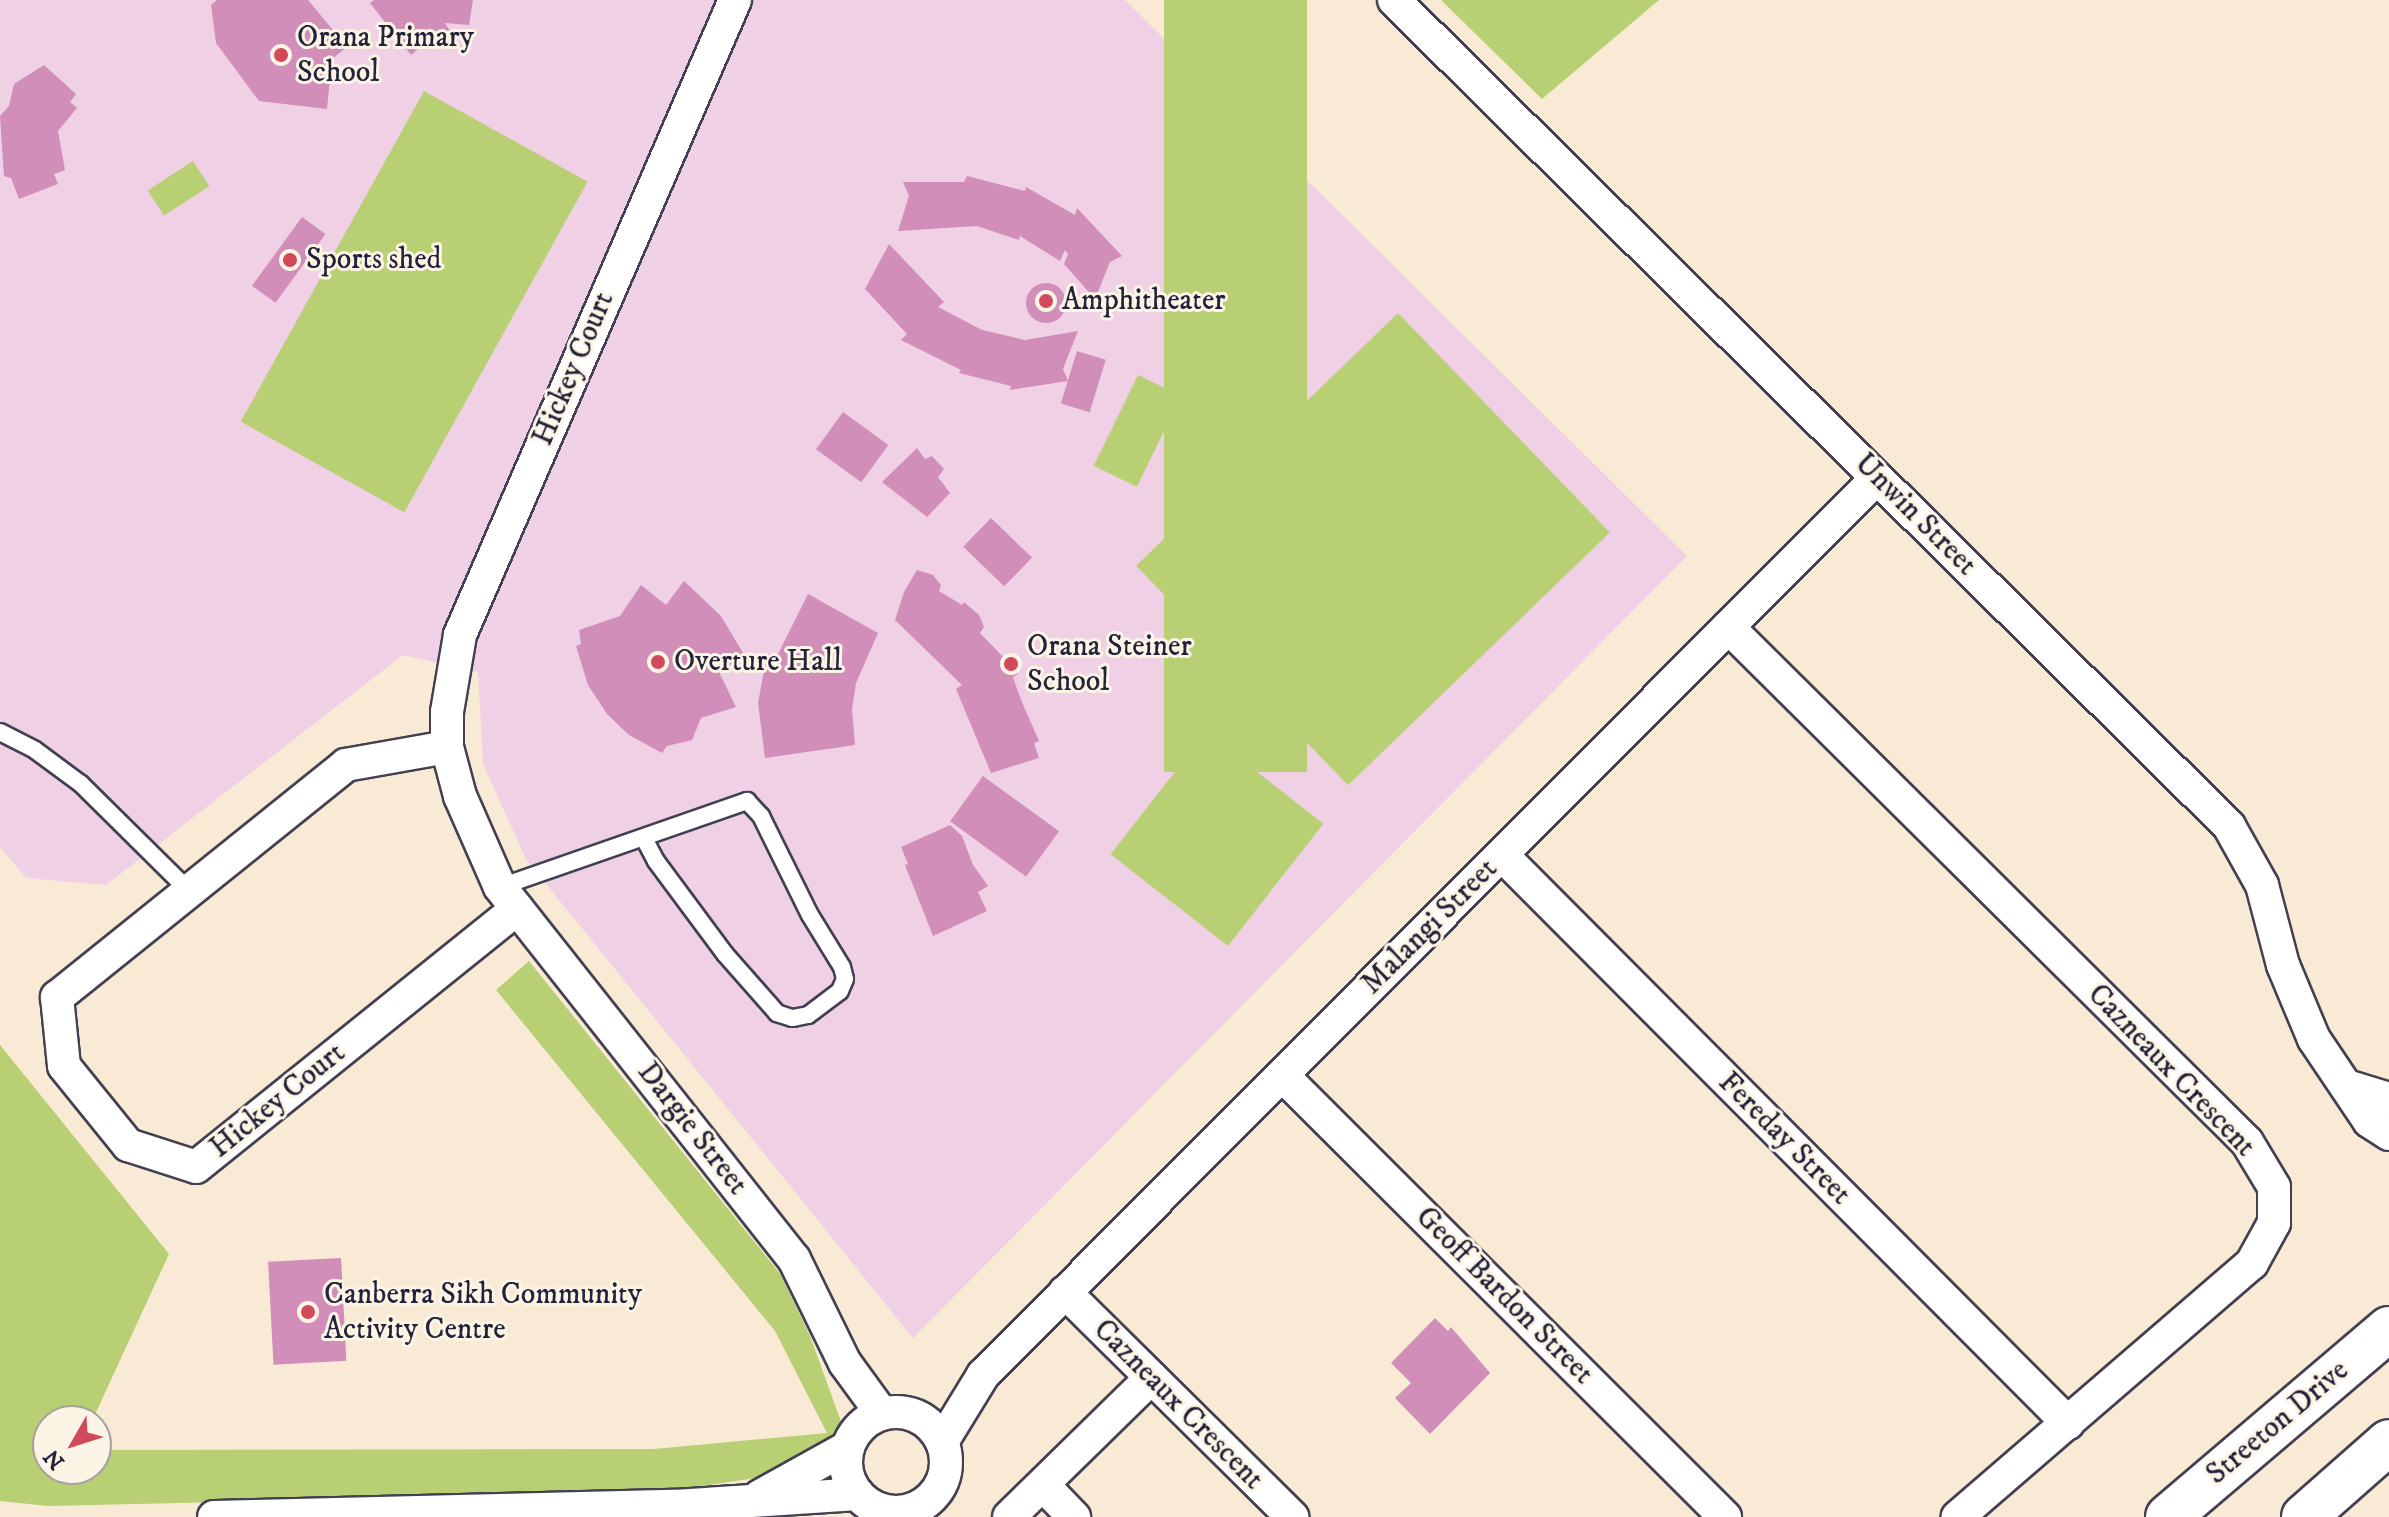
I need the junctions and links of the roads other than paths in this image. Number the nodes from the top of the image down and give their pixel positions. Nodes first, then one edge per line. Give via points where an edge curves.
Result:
1 (735, 0) edge
2 (1394, 0) edge
3 (1877, 478) junction
4 (1728, 627) junction
5 (0, 732) edge
6 (447, 747) junction
7 (644, 838) junction
8 (1502, 855) junction
9 (189, 891) junction
10 (509, 898) junction
11 (1282, 1075) junction
12 (2350, 1087) junction
13 (2389, 1099) edge
14 (2389, 1134) edge
15 (1065, 1292) junction
16 (2389, 1329) edge
17 (983, 1375) junction
18 (1151, 1378) junction
19 (914, 1415) junction
20 (2068, 1423) junction
21 (863, 1429) junction
22 (942, 1442) junction
23 (2389, 1442) edge
24 (1043, 1485) junction
25 (753, 1499) junction
26 (881, 1509) edge
27 (214, 1517) edge
28 (1009, 1517) edge
29 (1074, 1517) edge
30 (1292, 1517) edge
31 (1725, 1517) edge
32 (1958, 1517) edge
33 (2168, 1517) edge
34 (2304, 1517) edge

1 - 6 street, Hickey Court via 460,635 447,712
2 - 3 street, Unwin Street
3 - 4 street, Malangi Street
3 - 12 street, Unwin Street via 2229,826 2262,885 2283,965 2314,1039
4 - 8 street, Malangi Street
4 - 20 street, Cazneaux Crescent via 2247,1142 2274,1187 2274,1223 2252,1263
5 - 9 lane via 81,784
6 - 9 street, Hickey Court via 346,765
6 - 10 street, Hickey Court via 460,796
7 - 7 lane via 747,801 761,816 842,967 840,991 808,1015 792,1018 777,1013 725,954
7 - 10 lane
8 - 11 street, Malangi Street
8 - 20 street, Fereday Street
9 - 10 street, Hickey Court via 57,997 64,1066 128,1145 196,1167
10 - 21 street, Dargie Street via 794,1259 845,1363
11 - 15 street, Malangi Street
11 - 31 street, Geoff Bardon Street
12 - 13 street
12 - 14 street, Unwin Street via 2369,1121
15 - 17 street, Malangi Street
15 - 18 street, Cazneaux Crescent
16 - 33 main road, Streeton Drive
17 - 19 street, Malangi Street
17 - 22 street, Malangi Street
18 - 24 street
18 - 30 street, Cazneaux Crescent
19 - 21 street via 899,1412
19 - 22 street via 926,1421
20 - 32 street, Cazneaux Crescent
21 - 25 street
21 - 26 street via 849,1480
22 - 26 street via 946,1456 940,1486 930,1498
23 - 34 main road
24 - 28 street
24 - 29 street
25 - 26 street
25 - 27 street via 674,1506

